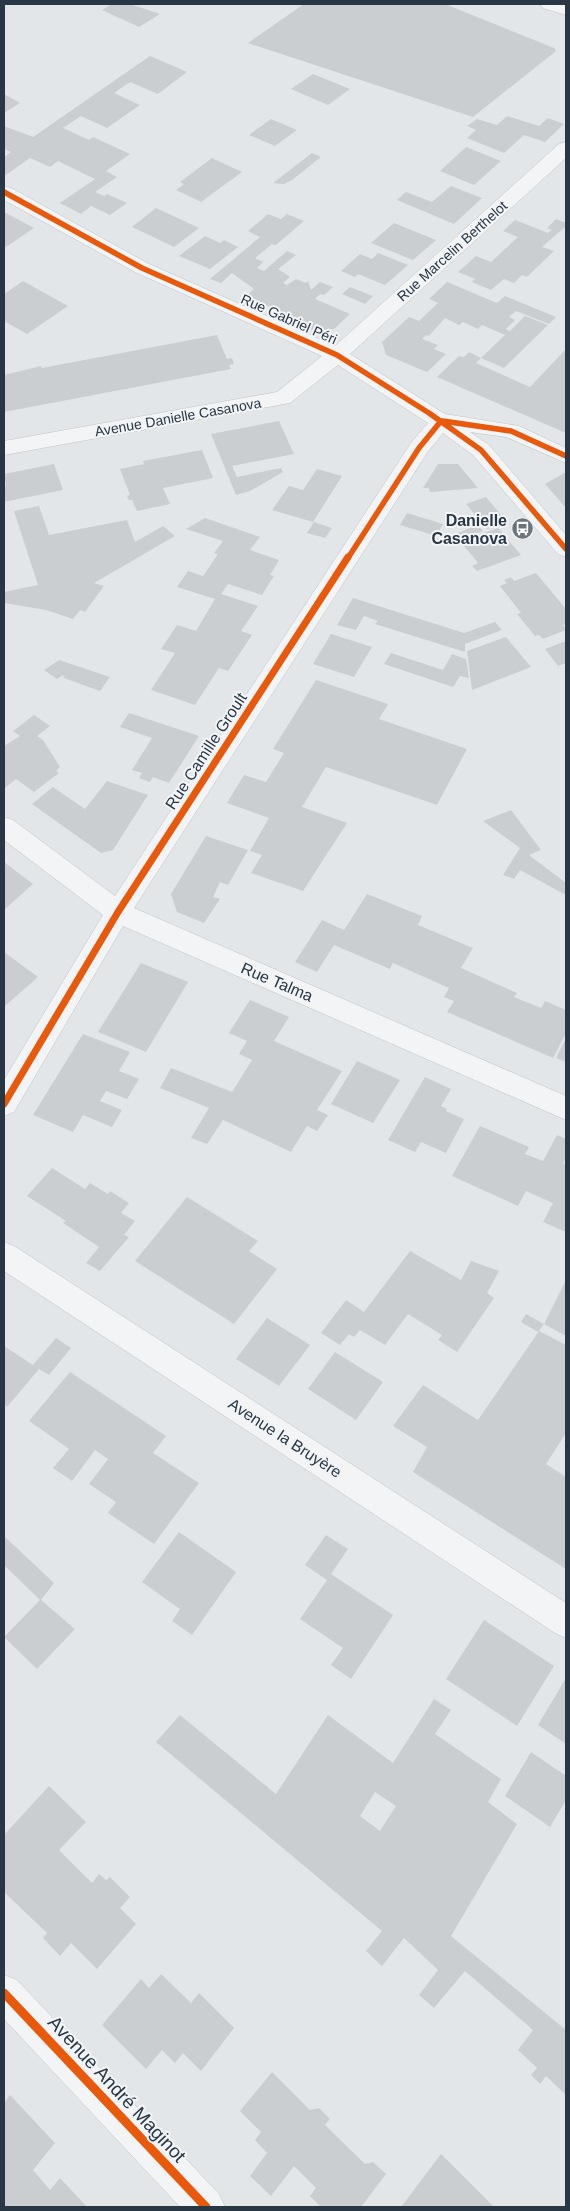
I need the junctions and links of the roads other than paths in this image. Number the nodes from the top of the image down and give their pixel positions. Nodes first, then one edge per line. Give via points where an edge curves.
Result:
1 (549, 4) edge
2 (566, 10) edge
3 (566, 148) edge
4 (559, 165) edge
5 (4, 192) edge
6 (337, 355) junction
7 (441, 421) junction
8 (4, 448) edge
9 (566, 456) edge
10 (566, 549) edge
11 (4, 827) edge
12 (118, 912) junction
13 (4, 1104) edge
14 (566, 1108) edge
15 (4, 1255) edge
16 (566, 1622) edge
17 (4, 1993) edge
18 (206, 2207) edge

1 - 2 street
3 - 4 street, Rue Marcelin Berthelot
4 - 6 street, Rue Marcelin Berthelot
5 - 6 street, Rue Gabriel Péri via 142,268
6 - 7 street, Rue Gabriel Péri
6 - 8 street, Avenue Danielle Casanova via 283,398
7 - 9 street, Rue Gabriel Péri via 511,431
7 - 10 street via 481,450
7 - 12 street, Rue Camille Groult via 419,448
11 - 12 street, Rue Talma
12 - 13 street, Rue Camille Groult
12 - 14 street, Rue Talma
15 - 16 street, Avenue la Bruyère
17 - 18 street, Avenue André Maginot

